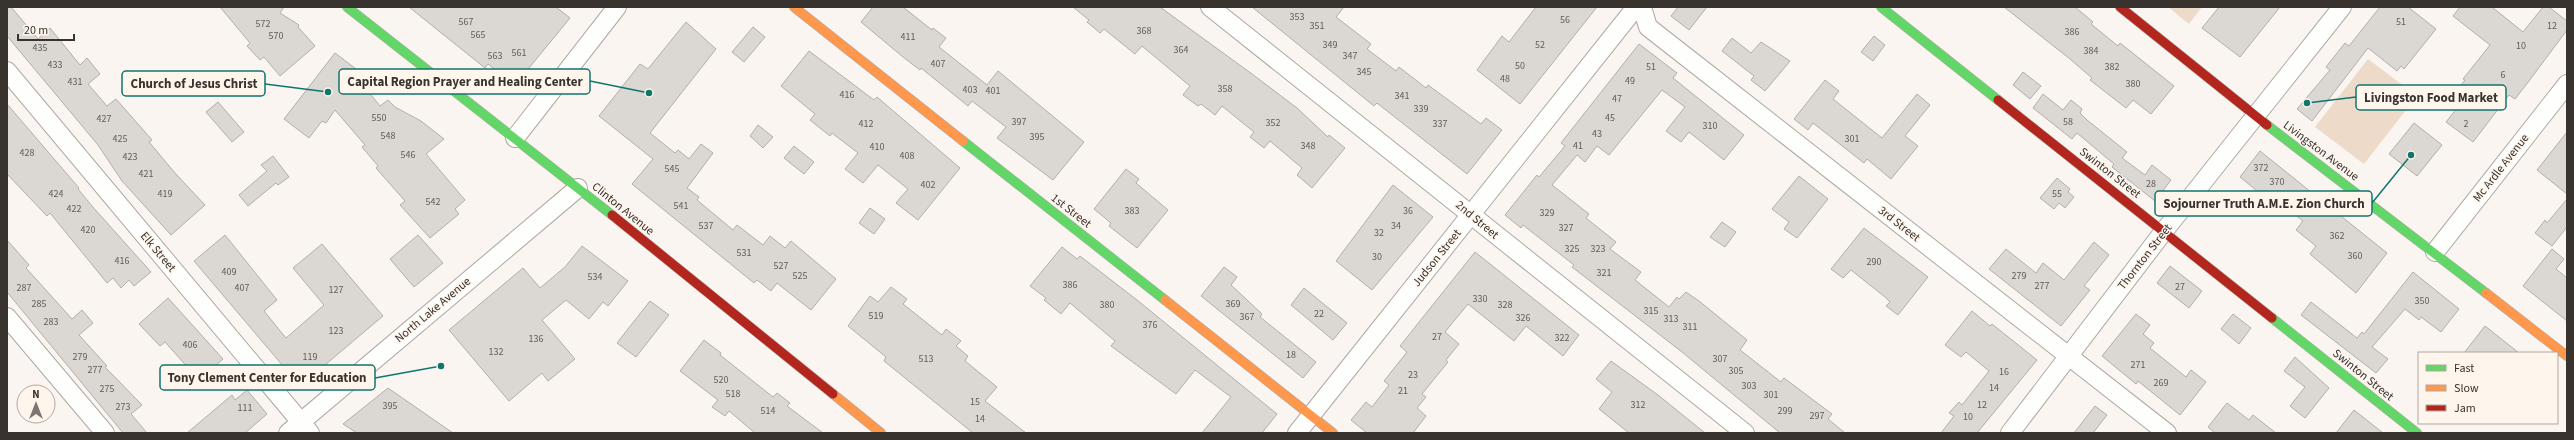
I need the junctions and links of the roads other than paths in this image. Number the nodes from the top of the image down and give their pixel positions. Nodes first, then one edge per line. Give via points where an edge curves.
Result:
1 (347, 7) edge
2 (617, 7) edge
3 (794, 7) edge
4 (1210, 7) edge
5 (1636, 7) edge
6 (1642, 7) edge
7 (1881, 7) edge
8 (2120, 7) edge
9 (2342, 7) edge
10 (7, 71) edge
11 (2567, 84) edge
12 (2256, 117) junction
13 (515, 138) junction
14 (578, 188) junction
15 (1472, 214) junction
16 (2164, 231) junction
17 (2436, 252) junction
18 (7, 317) edge
19 (2567, 356) edge
20 (2068, 357) junction
21 (1311, 416) junction
22 (299, 429) edge
23 (105, 433) edge
24 (881, 433) edge
25 (1297, 433) edge
26 (1333, 433) edge
27 (1745, 433) edge
28 (2010, 433) edge
29 (2167, 433) edge
30 (2417, 433) edge

1 - 13 street, Clinton Avenue
2 - 13 street
3 - 21 street, 1st Street
4 - 15 street, 2nd Street
5 - 15 street, Judson Street
6 - 20 street, 3rd Street via 1648,26
7 - 16 street, Swinton Street
8 - 12 street, Livingston Avenue
9 - 12 street, Thornton Street
10 - 22 street, Elk Street
11 - 17 street, Mc Ardle Avenue
12 - 16 street, Thornton Street
12 - 17 street, Livingston Avenue
13 - 14 street, Clinton Avenue
14 - 22 street, North Lake Avenue
14 - 24 street, Clinton Avenue
15 - 21 street, Judson Street
15 - 27 street, 2nd Street
16 - 20 street, Thornton Street
16 - 30 street, Swinton Street
17 - 19 street, Livingston Avenue
18 - 23 street
20 - 28 street, Thornton Street
20 - 29 street, 3rd Street
21 - 25 street, Judson Street
21 - 26 street, 1st Street

